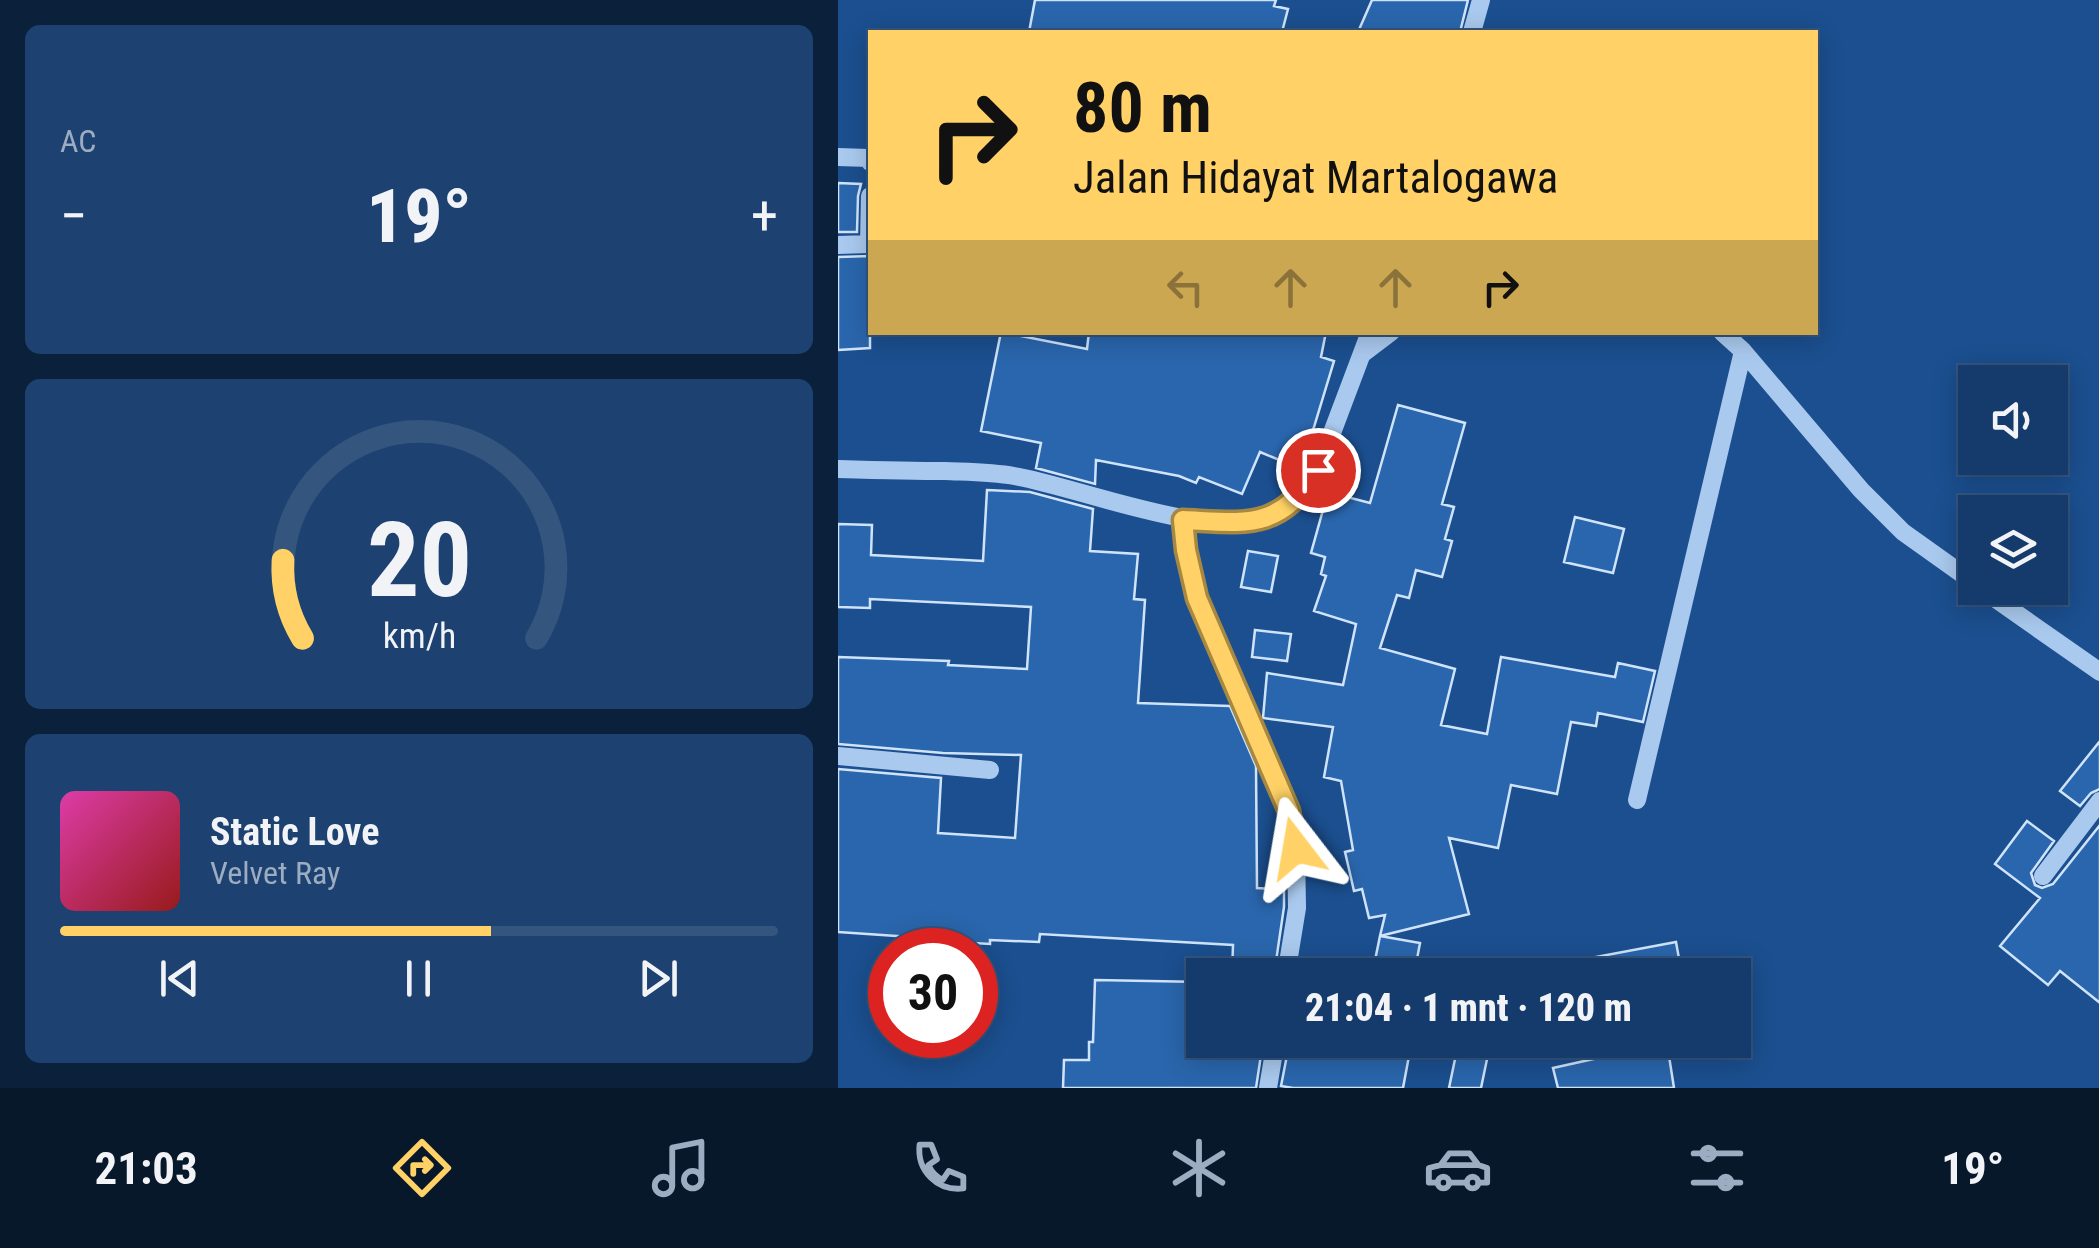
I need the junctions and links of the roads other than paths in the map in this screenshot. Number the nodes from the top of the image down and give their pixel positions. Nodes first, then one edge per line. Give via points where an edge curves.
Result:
1 (1482, 0) edge
2 (1473, 30) edge
3 (838, 157) edge
4 (868, 158) edge
5 (868, 244) edge
6 (838, 245) edge
7 (1369, 335) edge
8 (1387, 335) edge
9 (1725, 335) edge
10 (1743, 352) junction
11 (1362, 354) junction
12 (838, 469) edge
13 (1183, 520) junction
14 (1958, 571) edge
15 (2005, 605) edge
16 (2100, 672) edge
17 (838, 756) edge
18 (990, 770) dead end
19 (1636, 800) dead end
20 (2100, 801) edge
21 (2043, 876) dead end
22 (1289, 958) edge
23 (1273, 1058) edge
24 (1268, 1088) edge

1 - 2 street
3 - 4 street
5 - 6 street
7 - 11 street
8 - 11 street
9 - 10 street
10 - 14 street via 1861,490
10 - 19 street
11 - 13 street via 1318,470 1292,502 1258,521
12 - 13 street via 1014,475
13 - 22 street via 1197,598 1289,811 1297,908
15 - 16 street
17 - 18 street
20 - 21 street
23 - 24 street

